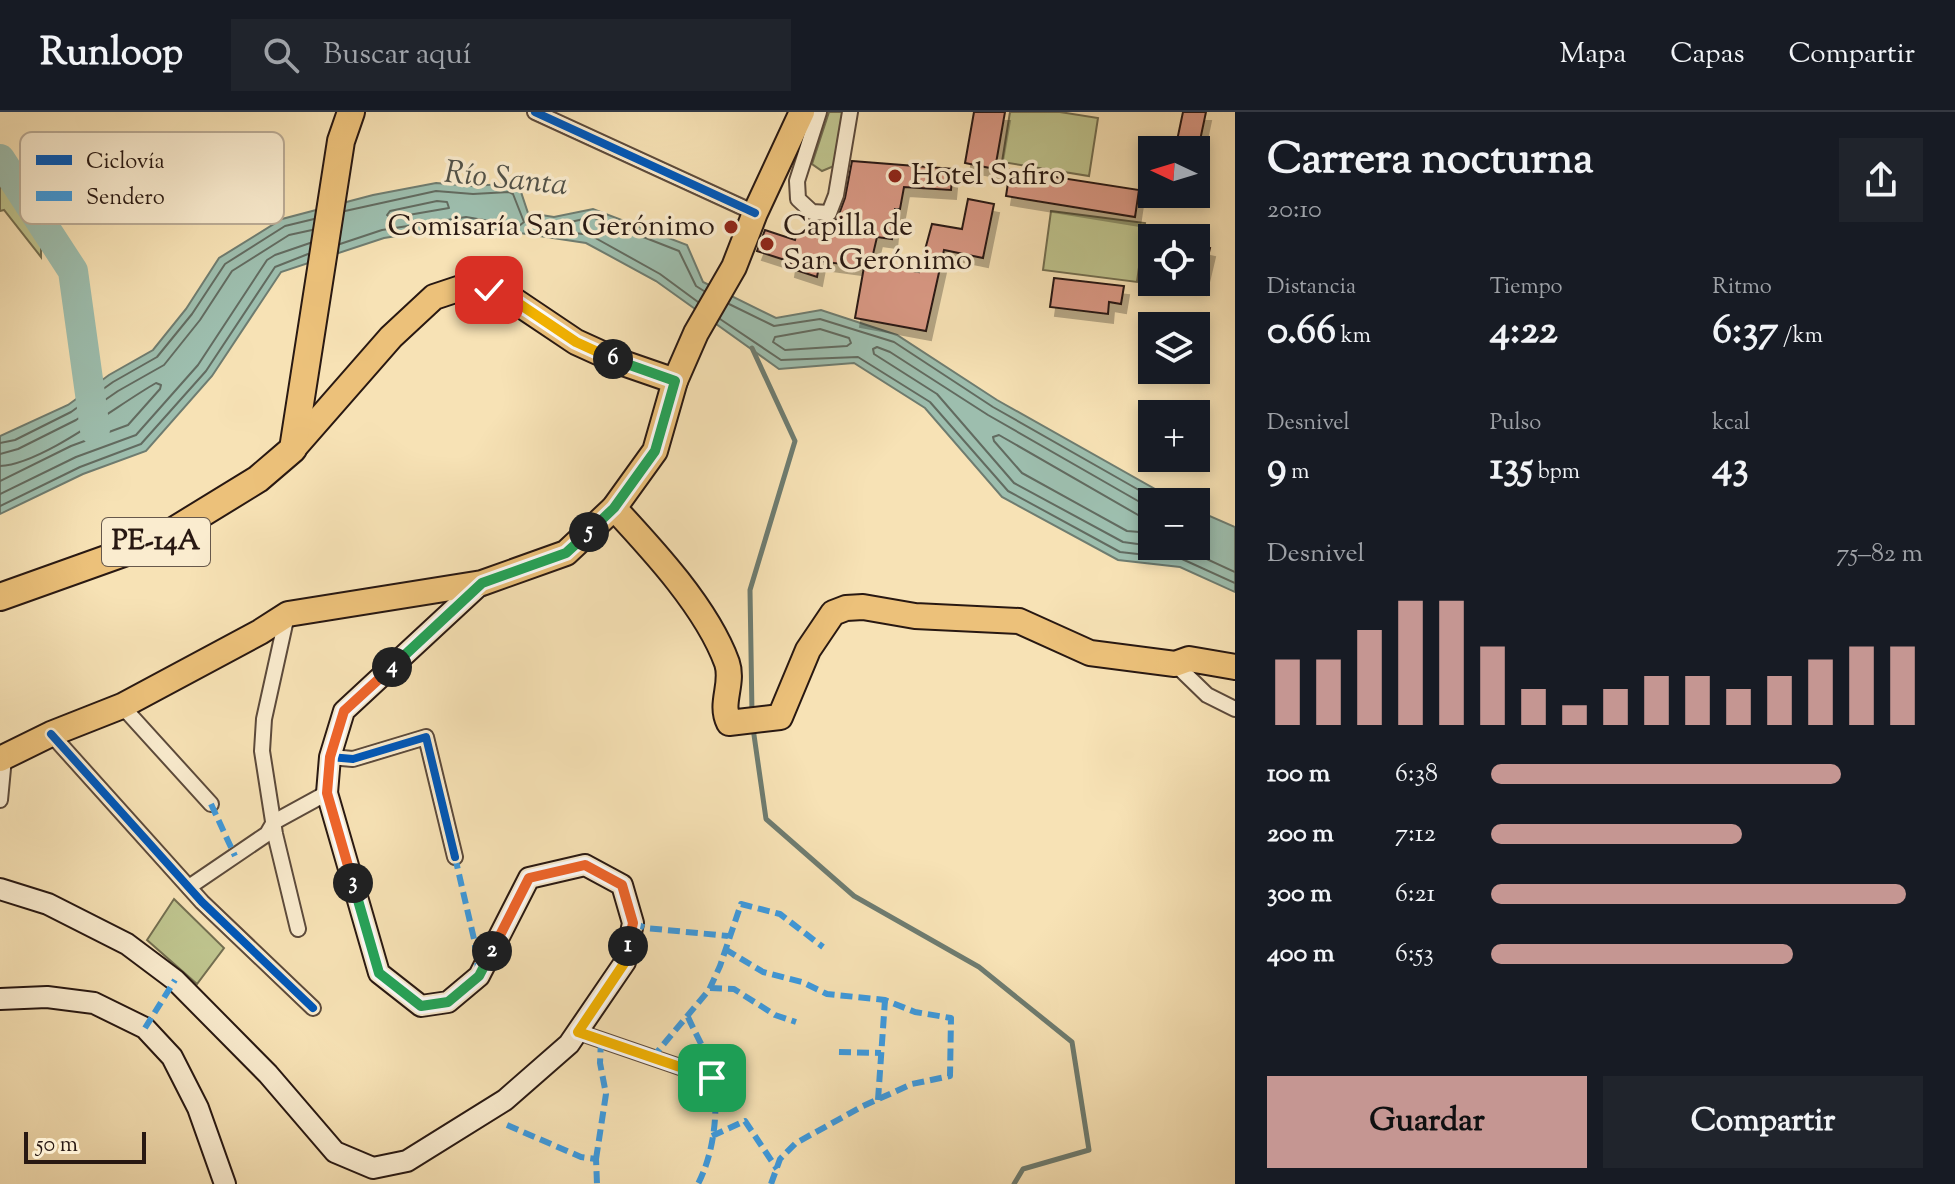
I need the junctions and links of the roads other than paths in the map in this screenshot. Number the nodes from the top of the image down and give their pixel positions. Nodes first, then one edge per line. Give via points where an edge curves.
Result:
1 (340, 112) edge
2 (351, 112) edge
3 (535, 112) edge
4 (802, 112) edge
5 (819, 112) edge
6 (850, 112) edge
7 (341, 141) junction
8 (755, 213) junction
9 (675, 381) junction
10 (293, 449) junction
11 (614, 508) junction
12 (482, 583) junction
13 (0, 597) edge
14 (288, 614) junction
15 (1175, 664) junction
16 (1235, 667) edge
17 (122, 706) junction
18 (1235, 709) edge
19 (51, 734) junction
20 (330, 757) junction
21 (2, 758) edge
22 (327, 793) junction
23 (0, 800) edge
24 (211, 804) dead end
25 (274, 822) junction
26 (455, 857) dead end
27 (189, 887) junction
28 (0, 889) edge
29 (298, 929) dead end
30 (0, 999) edge
31 (313, 1008) dead end
32 (578, 1032) junction
33 (712, 1078) dead end
34 (225, 1184) edge

1 - 7 highway
2 - 7 highway
3 - 8 street
4 - 8 main road
5 - 6 street via 797,181 798,199 812,212 829,213
7 - 10 highway
8 - 9 main road via 734,267
9 - 10 main road via 576,342 515,301 489,290 461,288 434,297 391,337
9 - 11 main road via 655,451
10 - 13 highway, PE-14A via 258,479 157,541
11 - 12 main road via 566,553
11 - 15 main road via 694,601 727,663 724,707 729,723 780,717 815,638 833,613 846,608 1019,621 1090,653
12 - 14 main road
12 - 20 main road via 344,711
14 - 17 main road
14 - 25 street via 264,719 262,751
15 - 16 main road via 1189,659
15 - 18 street via 1207,695
17 - 19 main road
17 - 24 street
19 - 21 main road
19 - 27 street
20 - 22 main road
20 - 26 street via 353,759 426,737
21 - 23 street
22 - 25 street
22 - 32 main road via 379,973 421,1006 448,1002 479,976 529,878 585,865 622,885 633,923 625,962
25 - 27 street via 267,834
25 - 29 street
27 - 31 street
28 - 32 main road via 48,904 127,944 186,991 335,1152 373,1168 407,1161 505,1100
30 - 34 main road via 94,1003 145,1028 172,1057 198,1108
32 - 33 street

